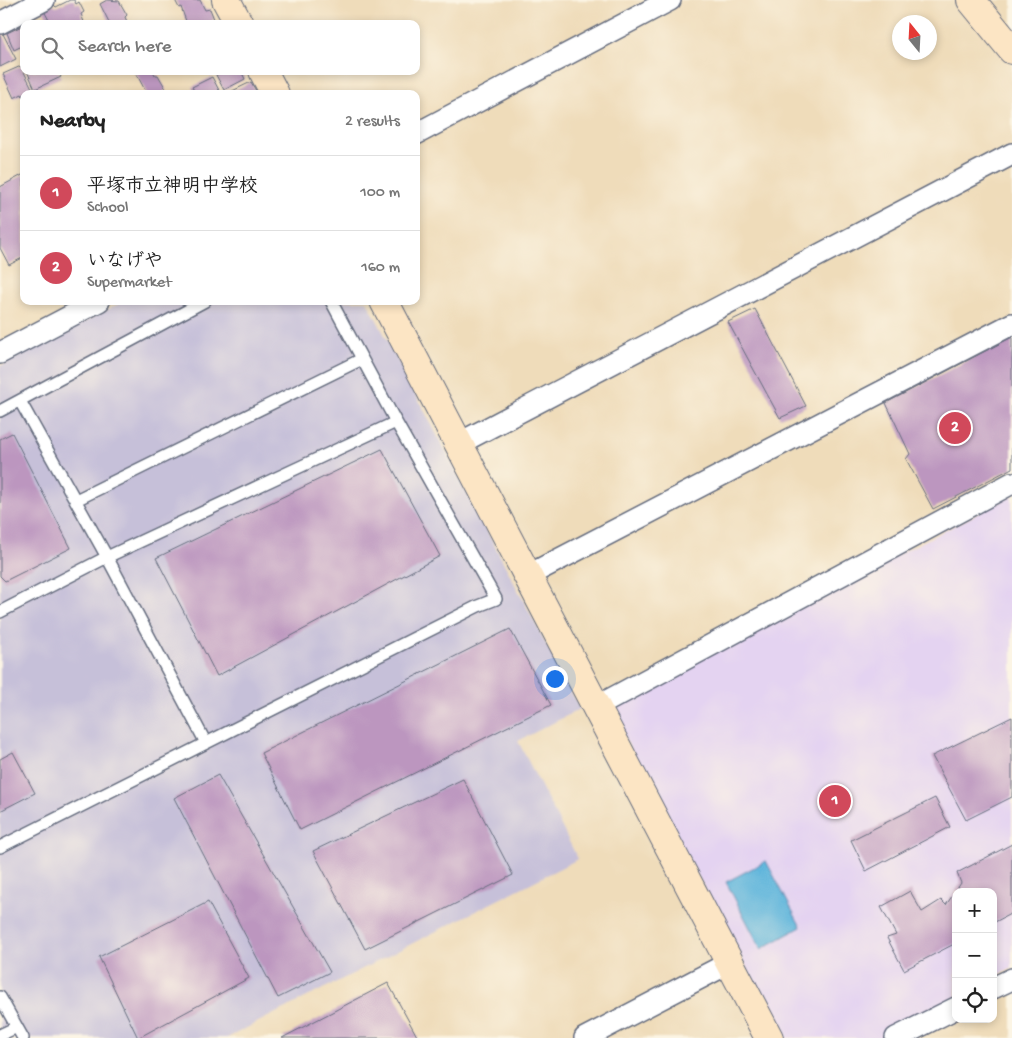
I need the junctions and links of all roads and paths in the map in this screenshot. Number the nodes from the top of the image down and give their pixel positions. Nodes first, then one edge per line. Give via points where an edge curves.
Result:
1 (44, 0) edge
2 (226, 0) edge
3 (670, 0) edge
4 (971, 0) edge
5 (236, 20) edge
6 (0, 23) edge
7 (1012, 50) edge
8 (265, 75) edge
9 (273, 90) edge
10 (420, 132) edge
11 (1012, 154) edge
12 (90, 305) edge
13 (198, 305) edge
14 (333, 305) edge
15 (386, 305) edge
16 (1012, 324) edge
17 (0, 353) edge
18 (362, 359) junction
19 (20, 401) junction
20 (0, 411) edge
21 (396, 422) junction
22 (458, 444) junction
23 (1012, 483) edge
24 (76, 500) junction
25 (107, 557) junction
26 (527, 576) junction
27 (0, 612) edge
28 (596, 707) junction
29 (206, 743) junction
30 (0, 847) edge
31 (729, 963) junction
32 (1012, 979) edge
33 (997, 986) edge
34 (0, 997) edge
35 (952, 1010) edge
36 (16, 1027) junction
37 (0, 1035) edge
38 (23, 1038) edge
39 (586, 1038) edge
40 (769, 1038) edge
41 (896, 1038) edge

1 - 6 street
2 - 5 street
3 - 10 street
4 - 7 street
8 - 9 street
11 - 22 street
12 - 17 street
13 - 19 lane
14 - 18 lane
15 - 22 street
16 - 26 street
18 - 21 lane
18 - 24 lane
19 - 20 lane
19 - 24 lane
21 - 25 lane
21 - 29 lane via 496,599
22 - 26 street
23 - 28 street
24 - 25 lane
25 - 27 lane
25 - 29 lane
26 - 28 street
28 - 31 street
29 - 30 lane
31 - 39 street
31 - 40 street
32 - 33 street
34 - 36 lane
35 - 41 street
36 - 37 lane
36 - 38 lane

